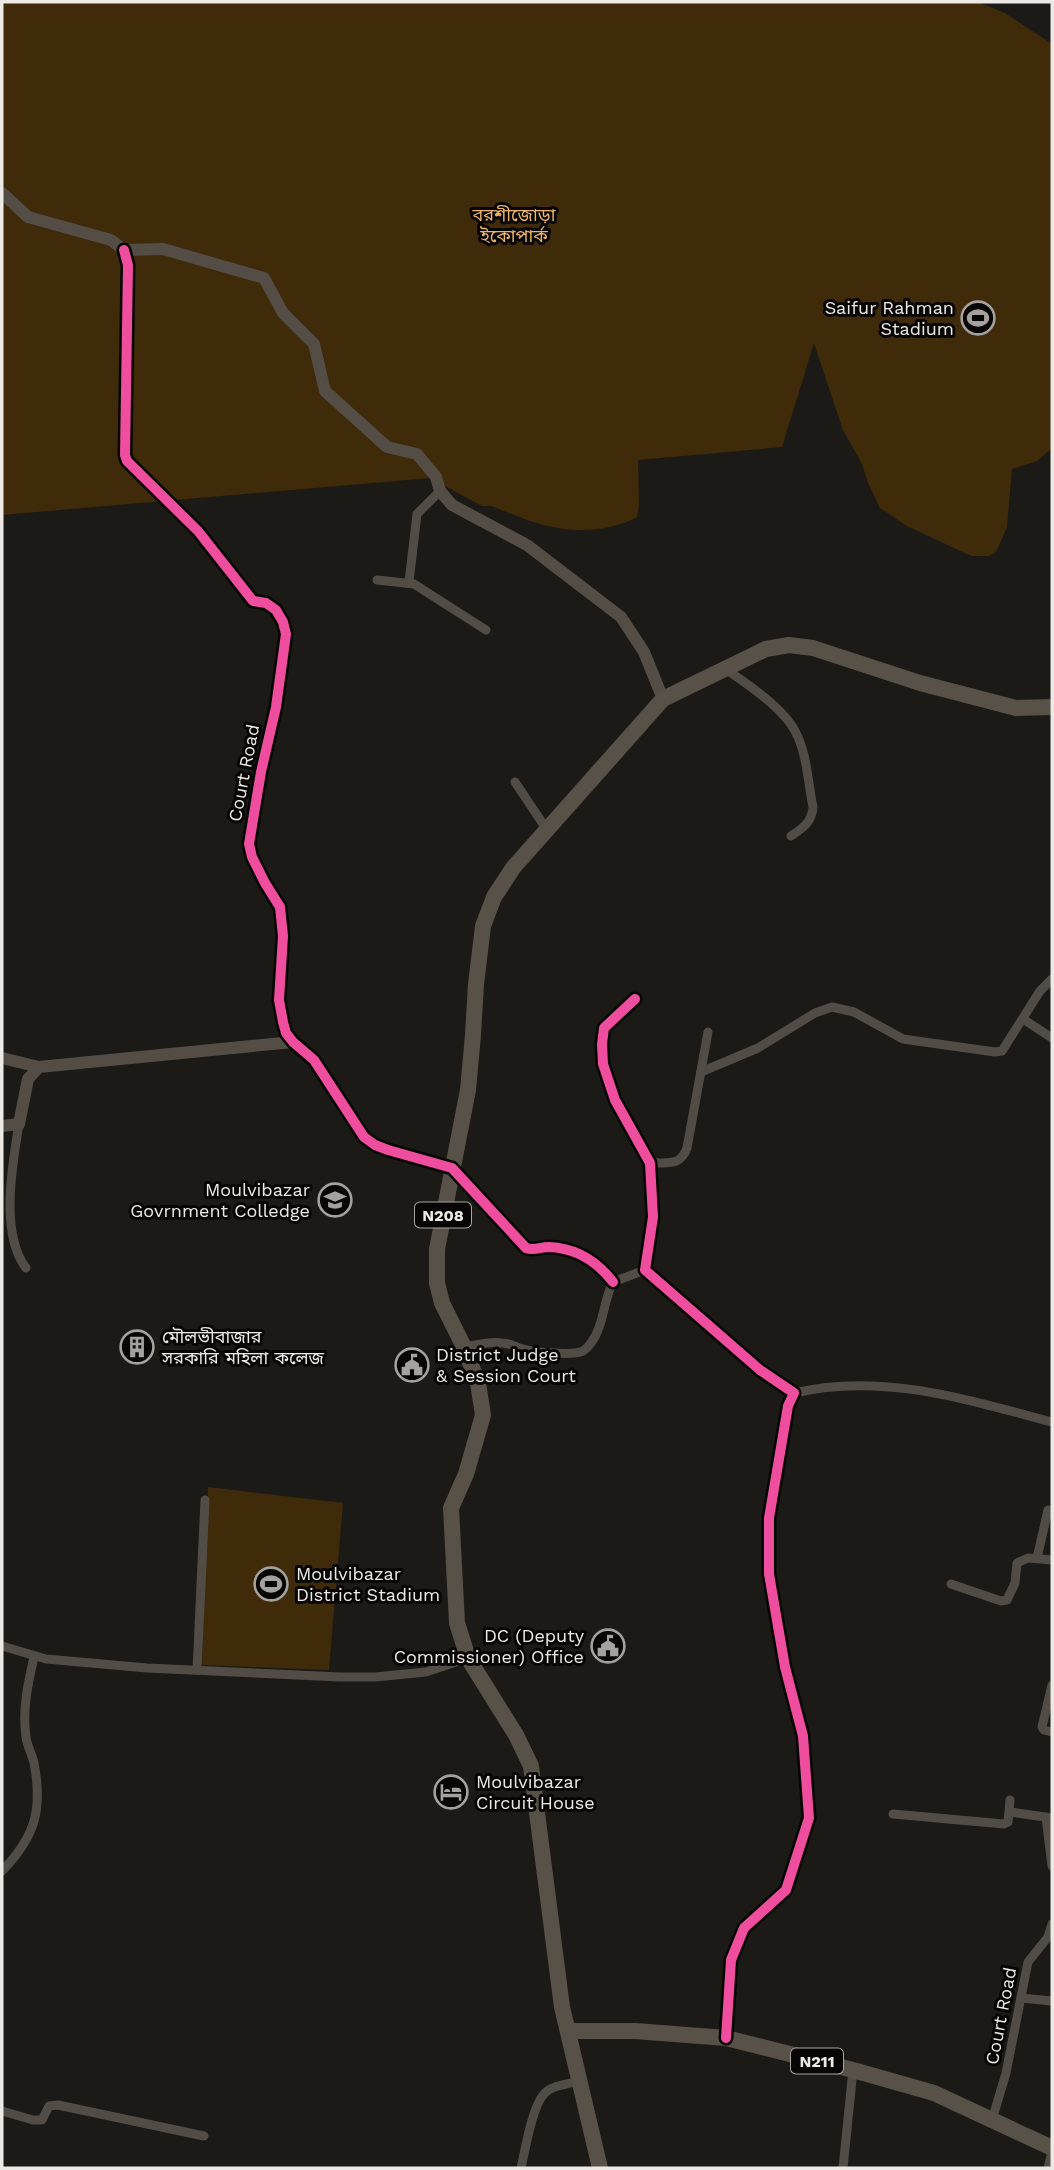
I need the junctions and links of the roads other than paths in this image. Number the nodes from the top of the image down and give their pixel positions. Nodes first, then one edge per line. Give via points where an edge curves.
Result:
1 (2, 192) edge
2 (124, 250) junction
3 (440, 491) junction
4 (377, 580) dead end
5 (410, 582) junction
6 (486, 630) dead end
7 (724, 668) junction
8 (663, 699) junction
9 (1052, 708) edge
10 (515, 782) dead end
11 (547, 830) junction
12 (791, 836) dead end
13 (1052, 979) edge
14 (635, 999) dead end
15 (1023, 1019) junction
16 (708, 1032) dead end
17 (1052, 1038) edge
18 (293, 1042) junction
19 (2, 1058) edge
20 (39, 1067) junction
21 (701, 1072) junction
22 (19, 1125) junction
23 (2, 1126) edge
24 (650, 1163) junction
25 (452, 1168) junction
26 (26, 1268) dead end
27 (645, 1270) junction
28 (613, 1282) junction
29 (464, 1346) junction
30 (794, 1393) junction
31 (1052, 1422) edge
32 (205, 1500) dead end
33 (1048, 1510) dead end
34 (1037, 1558) junction
35 (1052, 1560) edge
36 (951, 1584) dead end
37 (2, 1646) edge
38 (34, 1657) junction
39 (468, 1658) junction
40 (197, 1670) junction
41 (1052, 1685) edge
42 (1052, 1732) edge
43 (1010, 1800) dead end
44 (1010, 1812) junction
45 (893, 1814) dead end
46 (1049, 1817) edge
47 (1052, 1866) edge
48 (2, 1871) edge
49 (1052, 1924) edge
50 (1021, 1998) junction
51 (1052, 2001) edge
52 (568, 2031) junction
53 (726, 2038) junction
54 (853, 2070) junction
55 (580, 2081) junction
56 (2, 2112) edge
57 (992, 2120) junction
58 (204, 2136) dead end
59 (1052, 2150) edge
60 (522, 2168) edge
61 (600, 2168) edge
62 (843, 2168) edge
63 (1048, 2168) edge

1 - 2 street via 28,217 111,240
2 - 3 street via 163,248 264,278 283,313 314,344 325,391 387,447 417,454 436,477
2 - 18 street, Court Road via 128,265 127,461 198,531 253,601 276,610 286,634 249,844 280,907 279,1000 286,1033
3 - 5 street via 417,514
3 - 8 street via 452,505 527,545 621,617 644,652
4 - 5 street
5 - 6 street
7 - 8 highway, N208
7 - 9 highway, N208 via 766,649 789,645 813,648 1016,708
7 - 12 street via 781,713 797,735 813,807 806,826
8 - 11 highway, N208
10 - 11 street
11 - 25 highway, N208 via 513,868 494,897 484,926 468,1090
13 - 15 street
14 - 24 street via 604,1028 603,1064 615,1100
15 - 17 street
15 - 21 street via 1007,1046 995,1052 903,1039 854,1012 825,1008 758,1048
16 - 21 street
18 - 20 street
18 - 25 street, Court Road via 314,1060 364,1138 388,1150
19 - 20 street
20 - 22 street via 28,1079
21 - 24 street via 684,1158
22 - 23 street
22 - 26 street via 9,1190 10,1235
24 - 27 street via 653,1217
25 - 28 street via 526,1248 553,1247 581,1254
25 - 29 highway, N208 via 437,1249 437,1283
27 - 28 street
27 - 30 street via 760,1370
28 - 29 street via 599,1325 583,1351 547,1352 494,1342
29 - 39 highway, N208 via 478,1382 483,1415 451,1508 457,1623
30 - 31 street via 857,1384 925,1390
30 - 53 street via 769,1518 769,1574 803,1736 809,1818 786,1890 744,1928 731,1960
32 - 40 street
33 - 34 street
34 - 35 street
34 - 36 street via 1017,1563 1007,1600
37 - 38 street
38 - 40 street
38 - 48 street via 25,1696 26,1738 39,1791 36,1818 27,1839
39 - 40 street via 426,1672 375,1677
39 - 52 highway, N208 via 531,1766
41 - 42 street via 1042,1727
43 - 44 street
44 - 45 street via 1008,1822 999,1824
44 - 46 street
46 - 47 street
49 - 50 street, Court Road via 1048,1937 1028,1962
50 - 51 street
50 - 57 street, Court Road
52 - 53 highway, N211
52 - 55 highway, N208
53 - 54 highway, N211
54 - 57 highway, N211 via 934,2093
54 - 62 street
55 - 60 street via 543,2094
55 - 61 highway, N208
56 - 58 street via 42,2120 49,2106 58,2105
57 - 59 highway, N211
59 - 63 street

